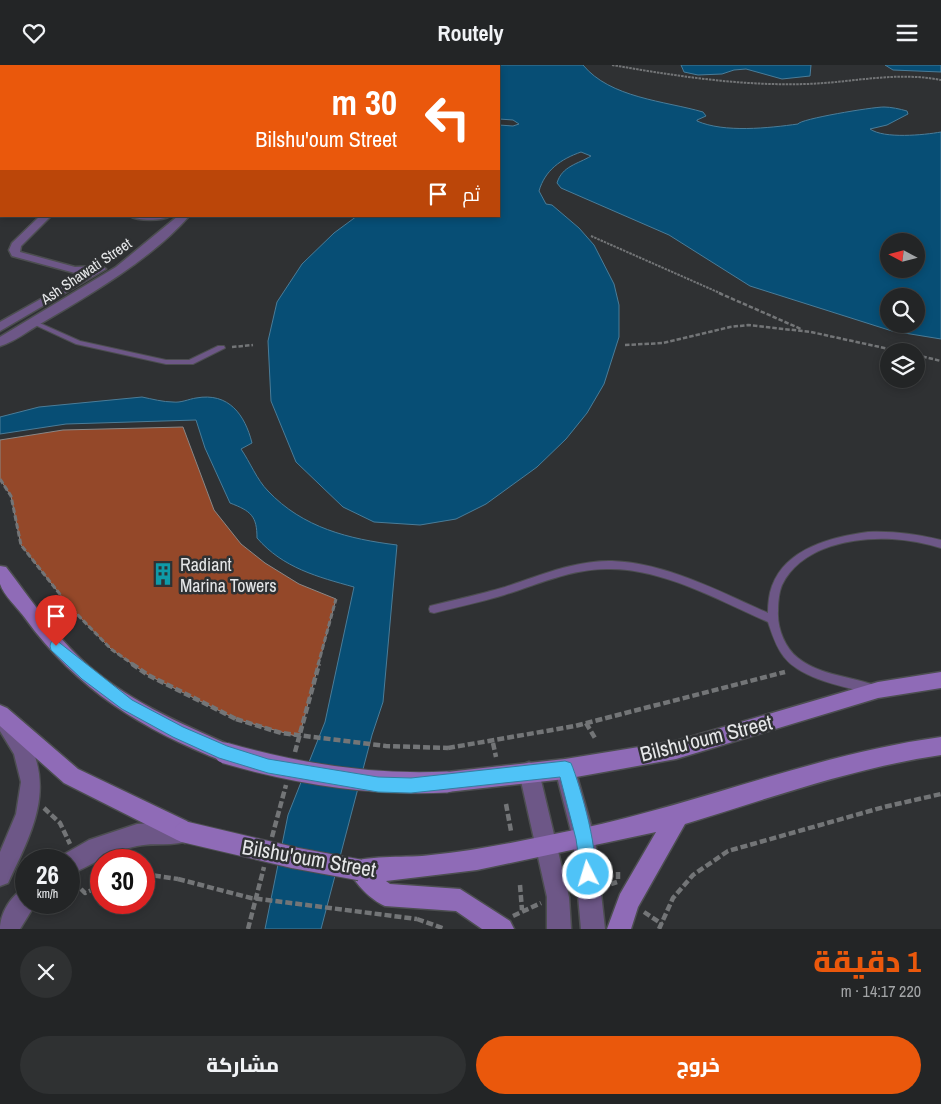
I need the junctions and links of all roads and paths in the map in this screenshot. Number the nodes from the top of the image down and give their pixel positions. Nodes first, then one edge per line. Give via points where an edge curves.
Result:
1 (612, 65) edge
2 (941, 81) edge
3 (45, 217) edge
4 (142, 217) edge
5 (156, 217) edge
6 (169, 217) edge
7 (183, 217) edge
8 (148, 218) junction
9 (157, 227) junction
10 (591, 236) dead end
11 (101, 269) junction
12 (75, 270) junction
13 (73, 287) junction
14 (35, 323) junction
15 (0, 327) edge
16 (805, 331) junction
17 (0, 342) edge
18 (253, 345) dead end
19 (625, 345) dead end
20 (880, 347) edge
21 (221, 349) joint
22 (925, 357) edge
23 (941, 361) edge
24 (0, 479) edge
25 (941, 544) edge
26 (0, 572) edge
27 (434, 609) dead end
28 (772, 619) junction
29 (784, 672) dead end
30 (941, 680) edge
31 (878, 690) junction
32 (0, 714) edge
33 (586, 723) junction
34 (596, 738) dead end
35 (494, 743) junction
36 (941, 747) edge
37 (496, 757) dead end
38 (565, 769) junction
39 (529, 772) junction
40 (941, 795) edge
41 (506, 804) dead end
42 (37, 805) dead end
43 (678, 815) junction
44 (511, 831) dead end
45 (186, 832) junction
46 (584, 839) junction
47 (547, 846) junction
48 (70, 849) edge
49 (80, 855) edge
50 (360, 870) junction
51 (618, 872) dead end
52 (0, 875) edge
53 (155, 876) edge
54 (611, 884) dead end
55 (520, 885) dead end
56 (80, 889) dead end
57 (90, 891) edge
58 (544, 901) dead end
59 (522, 910) junction
60 (643, 911) dead end
61 (16, 914) edge
62 (507, 923) edge
63 (661, 926) edge
64 (6, 929) edge
65 (445, 929) edge
66 (559, 929) edge
67 (593, 929) edge
68 (619, 929) edge

1 - 2 path via 716,81 818,84 899,75
3 - 12 street via 16,245 15,252
4 - 8 street
5 - 8 street
6 - 9 street, Ash Shawati Street
7 - 14 street, Ash Shawati Street via 117,270
8 - 9 street
9 - 11 street, Ash Shawati Street
10 - 16 path
11 - 12 street, Ash Shawati Street
11 - 13 street, Ash Shawati Street
12 - 13 street, Ash Shawati Street
13 - 15 street, Ash Shawati Street
14 - 17 street, Ash Shawati Street
14 - 21 lane via 78,343 166,362 190,362
16 - 19 path via 748,325 663,343
16 - 20 path
18 - 21 path
22 - 23 path
24 - 35 path, bridge via 11,496 21,545 70,607 111,649 148,675 236,719 281,733 386,745 448,748
25 - 28 lane via 916,537 884,535 825,545 804,555 784,571 774,592
26 - 39 main road, Bilshu'oum Street, bridge via 56,646 87,675 127,704 225,753 268,766 378,785 447,782
27 - 28 lane via 588,566 625,566 701,589
28 - 31 lane via 780,643 796,663 817,675
29 - 33 path
30 - 31 main road, Bilshu'oum Street
31 - 38 main road, Bilshu'oum Street via 676,750
32 - 45 main road, Bilshu'oum Street via 71,776
32 - 52 street via 24,752 32,783 22,829
33 - 34 path
33 - 35 path
35 - 37 path
36 - 43 main road, Bilshu'oum Street via 912,749 837,766
38 - 39 main road, Bilshu'oum Street
38 - 46 street
39 - 47 street
40 - 63 path via 884,807 728,851 693,875 674,898
41 - 44 path
42 - 48 path via 53,813 68,836
43 - 46 main road, Bilshu'oum Street
43 - 68 main road via 628,902
45 - 49 street via 137,835
45 - 50 main road, Bilshu'oum Street, bridge
46 - 47 main road, Bilshu'oum Street
46 - 67 street
47 - 50 main road, Bilshu'oum Street via 435,867 402,871
47 - 66 street via 558,897
50 - 62 main road via 385,895 460,901
51 - 54 path via 618,881
53 - 65 path, bridge via 251,898 416,919
55 - 59 path
56 - 57 path via 85,893
58 - 59 path
59 - 62 path
60 - 63 path
61 - 64 street

